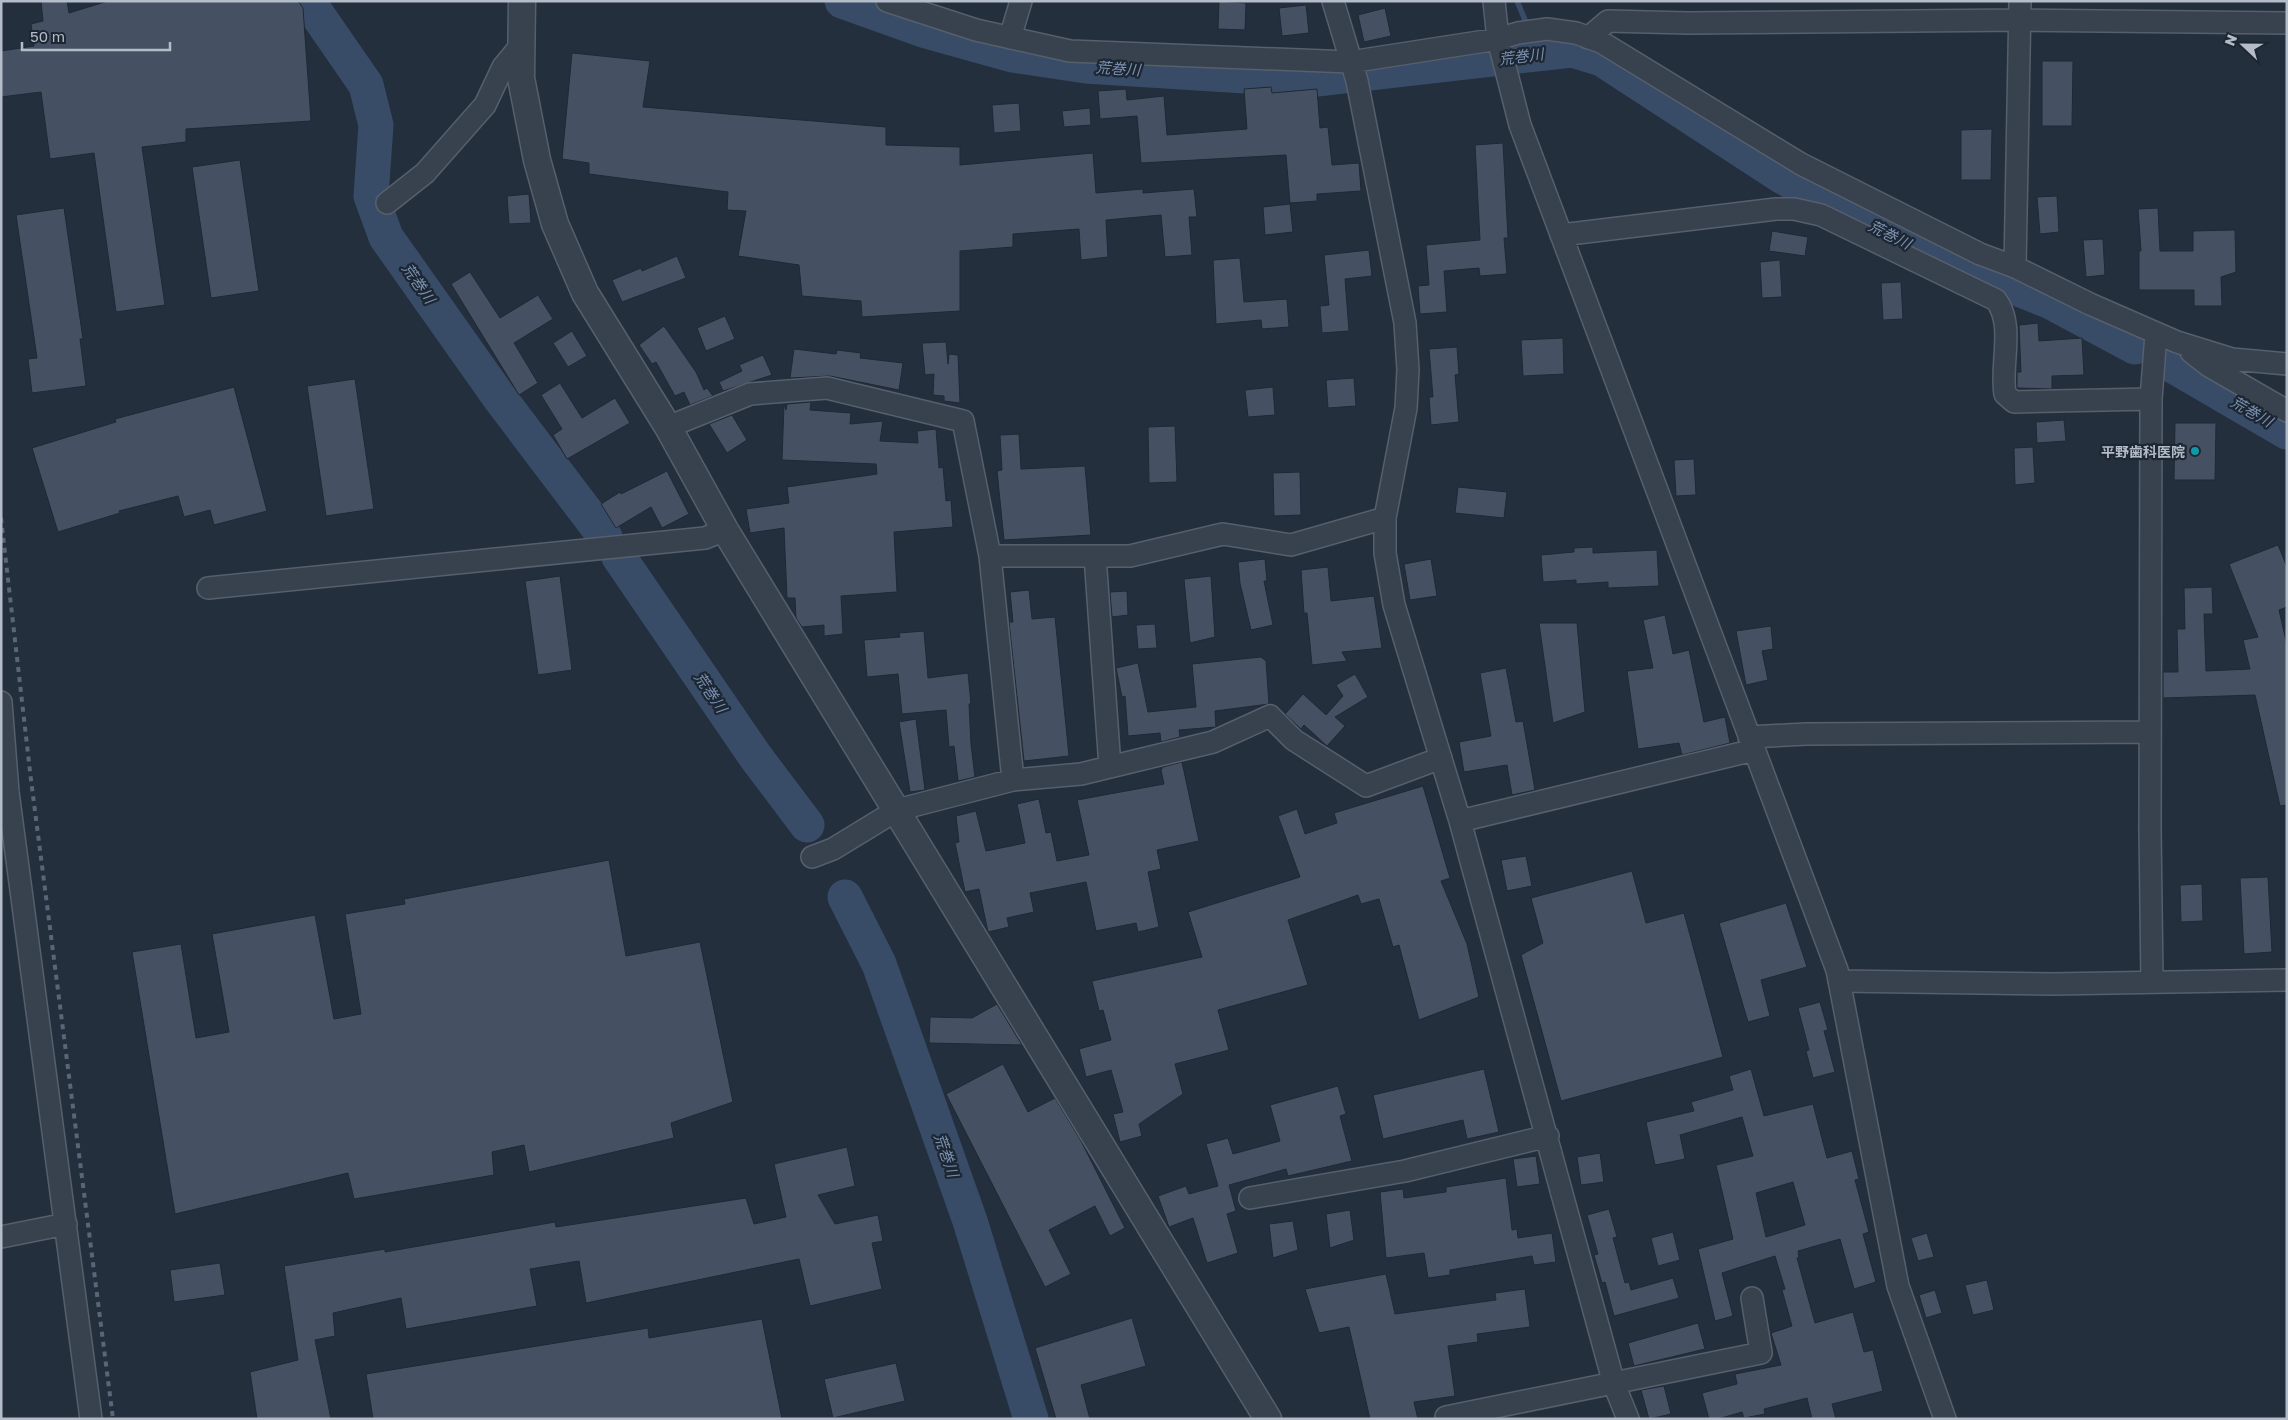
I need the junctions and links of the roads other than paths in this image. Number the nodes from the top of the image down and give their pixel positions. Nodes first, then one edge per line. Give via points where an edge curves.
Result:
1 (522, 1) edge
2 (887, 1) edge
3 (1021, 1) edge
4 (1333, 1) edge
5 (1494, 1) edge
6 (2020, 11) edge
7 (2287, 23) edge
8 (1010, 38) junction
9 (1588, 38) junction
10 (1498, 40) junction
11 (522, 44) junction
12 (1353, 71) junction
13 (386, 203) dead end
14 (1561, 235) junction
15 (2015, 267) junction
16 (2156, 334) junction
17 (2177, 342) junction
18 (2287, 364) edge
19 (2150, 399) junction
20 (2287, 411) edge
21 (668, 427) junction
22 (1385, 518) junction
23 (726, 530) junction
24 (990, 556) junction
25 (1095, 556) junction
26 (208, 588) dead end
27 (1, 702) edge
28 (2150, 732) junction
29 (1751, 744) junction
30 (1440, 758) junction
31 (1110, 767) junction
32 (1013, 780) junction
33 (5, 793) edge
34 (897, 810) junction
35 (1460, 820) junction
36 (812, 857) dead end
37 (2287, 980) edge
38 (1839, 981) junction
39 (2152, 982) junction
40 (1548, 1136) junction
41 (1250, 1198) dead end
42 (66, 1224) junction
43 (1, 1237) edge
44 (1752, 1298) dead end
45 (1614, 1384) junction
46 (1446, 1417) dead end
47 (91, 1419) edge
48 (1268, 1419) edge
49 (1628, 1419) edge
50 (1945, 1419) edge

1 - 11 street
2 - 8 street
3 - 8 street
4 - 12 street
5 - 10 street
6 - 7 street
6 - 9 street via 1688,23 1608,20
6 - 15 street
8 - 12 street via 1070,51
9 - 10 street via 1576,33 1547,30 1518,33
9 - 15 street via 1636,62 1801,164 1980,254
10 - 12 street
10 - 14 street via 1520,125
11 - 13 street via 502,67 485,104 474,118 425,173
11 - 21 street via 523,88 536,160 555,224 586,293
12 - 22 street via 1405,323 1406,408
14 - 19 street via 1776,209 1821,215 1996,300 2005,318 2005,394 2014,402
14 - 29 street
15 - 16 street
16 - 17 street
16 - 19 street
17 - 18 street via 2232,359
17 - 20 street via 2209,366
19 - 28 street
21 - 23 street
21 - 24 street via 750,394 827,388 963,421
22 - 25 street via 1291,545 1223,534 1130,556
22 - 30 street via 1385,553 1394,605
23 - 26 street via 705,538
23 - 34 street
24 - 25 street
24 - 32 street
25 - 31 street
27 - 33 street
28 - 29 street via 1806,734
28 - 39 street
29 - 35 street
29 - 38 street
30 - 31 street via 1366,786 1294,740 1270,716 1213,742
30 - 35 street
31 - 32 street via 1081,774
32 - 34 street
33 - 42 street
34 - 36 street
34 - 48 street
35 - 40 street
37 - 39 street
38 - 39 street
38 - 50 street via 1898,1286
40 - 41 street via 1405,1171
40 - 45 street
42 - 43 street
42 - 47 street
44 - 45 street via 1761,1353
45 - 46 street
45 - 49 street

